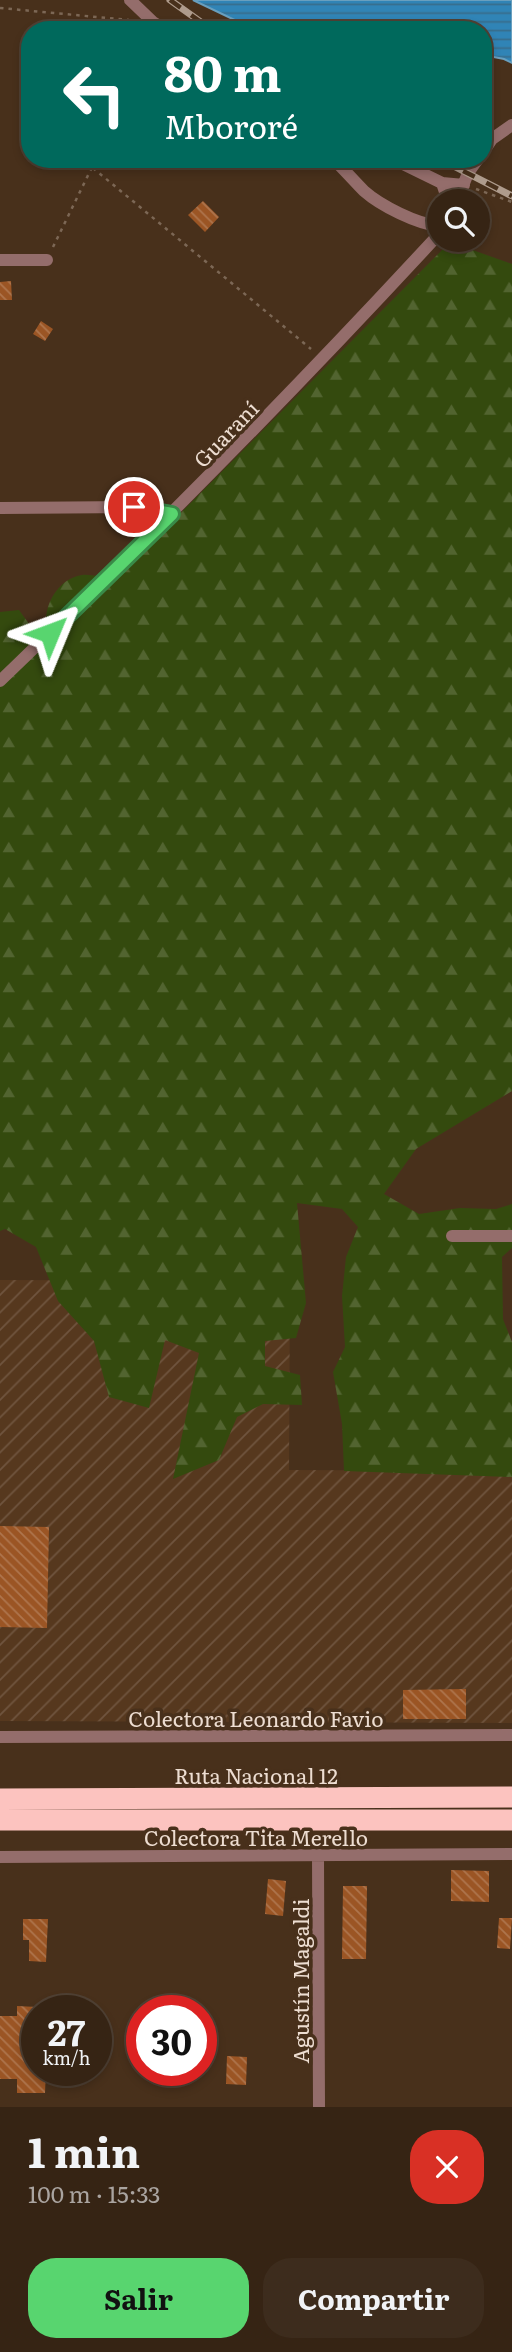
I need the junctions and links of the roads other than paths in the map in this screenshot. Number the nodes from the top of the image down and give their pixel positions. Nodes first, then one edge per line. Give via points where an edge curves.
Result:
1 (130, 0) edge
2 (154, 21) edge
3 (512, 125) edge
4 (492, 139) edge
5 (341, 168) edge
6 (411, 168) edge
7 (473, 168) edge
8 (442, 183) junction
9 (464, 185) junction
10 (444, 189) edge
11 (462, 189) edge
12 (427, 225) edge
13 (427, 247) edge
14 (0, 260) edge
15 (47, 260) road end
16 (0, 508) edge
17 (172, 514) junction
18 (0, 681) edge
19 (452, 1236) dead end
20 (512, 1236) edge
21 (512, 1735) edge
22 (0, 1737) edge
23 (512, 1797) edge
24 (0, 1799) edge
25 (0, 1820) edge
26 (512, 1820) edge
27 (512, 1854) edge
28 (318, 1855) junction
29 (0, 1857) edge
30 (318, 2107) edge

1 - 2 street
3 - 4 street
5 - 12 street via 367,193
6 - 8 street
7 - 9 street
8 - 9 street
8 - 10 street
9 - 11 street
13 - 17 street, Guaraní
14 - 15 street
16 - 17 street via 134,507
17 - 18 street, Guaraní
19 - 20 street
21 - 22 street, Colectora Leonardo Favio
23 - 24 highway, Ruta Nacional 12
25 - 26 highway
27 - 28 street, Colectora Tita Merello
28 - 29 street, Colectora Tita Merello
28 - 30 street, Agustín Magaldi

